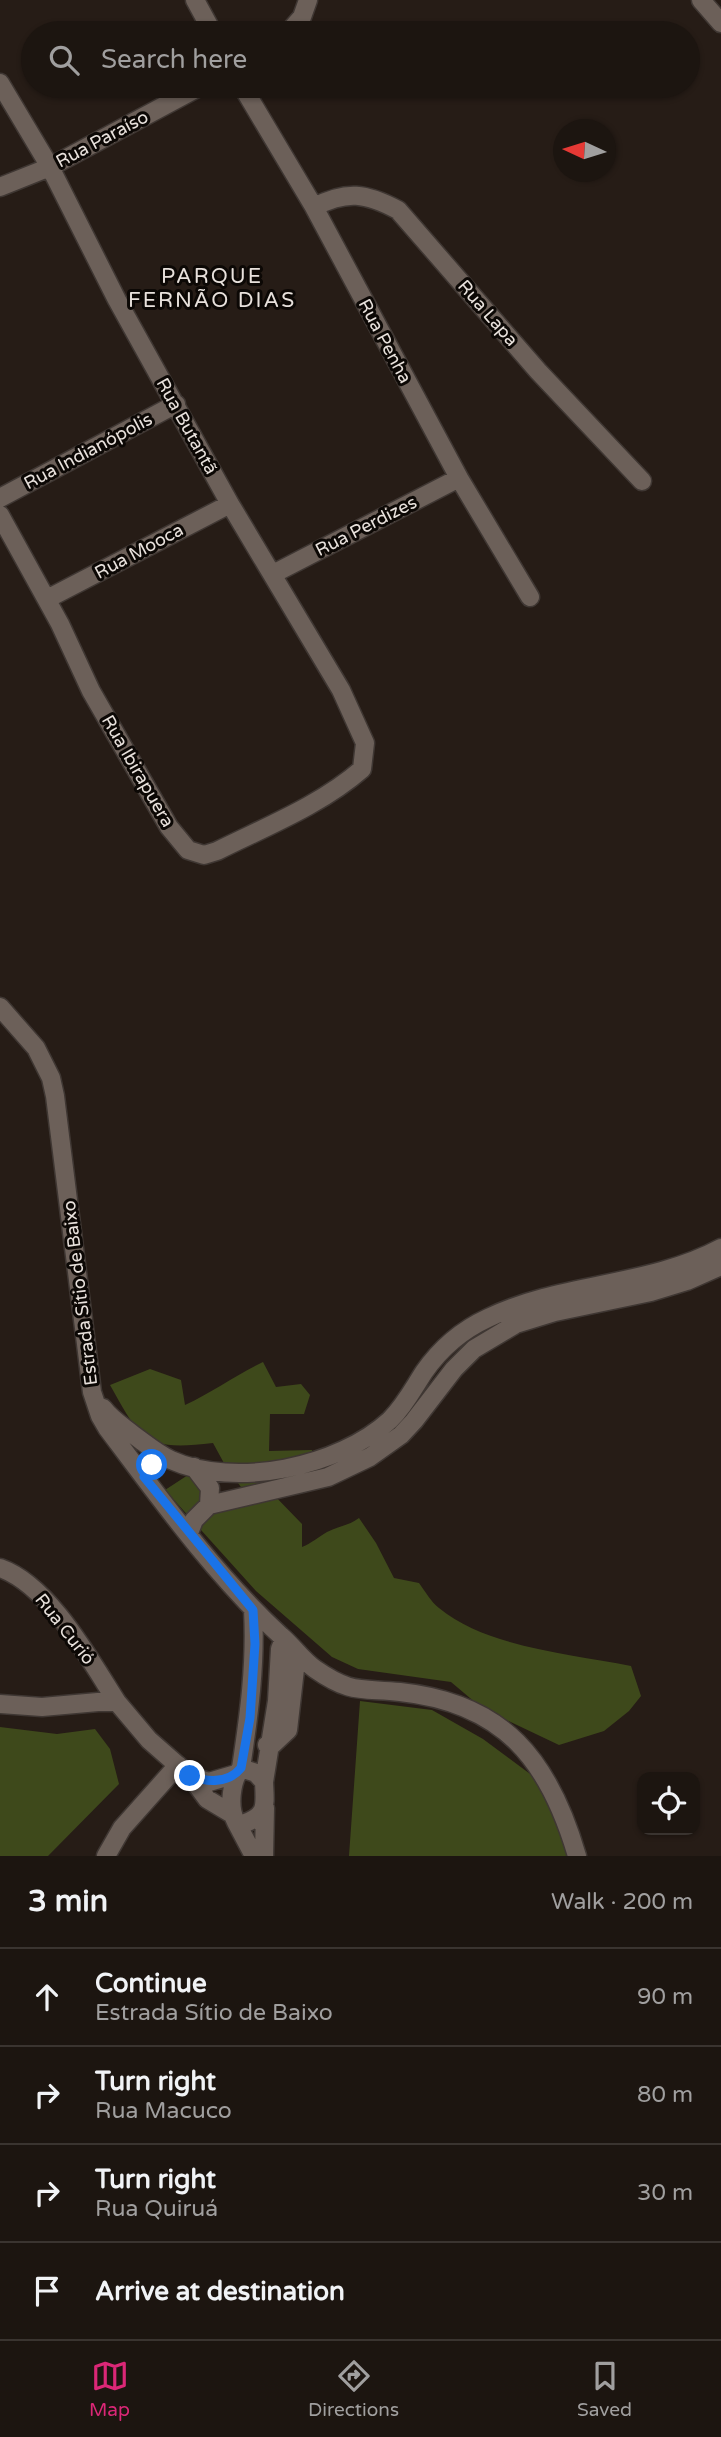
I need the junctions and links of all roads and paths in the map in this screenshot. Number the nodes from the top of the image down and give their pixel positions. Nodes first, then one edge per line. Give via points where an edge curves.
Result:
1 (195, 0) edge
2 (308, 0) edge
3 (701, 0) edge
4 (206, 21) edge
5 (298, 21) edge
6 (721, 23) edge
7 (0, 83) edge
8 (179, 98) edge
9 (249, 98) edge
10 (50, 167) junction
11 (0, 187) edge
12 (314, 207) junction
13 (176, 404) junction
14 (458, 478) junction
15 (642, 481) dead end
16 (0, 498) edge
17 (230, 503) junction
18 (0, 515) edge
19 (273, 574) junction
20 (530, 597) dead end
21 (47, 599) junction
22 (362, 769) joint
23 (0, 1007) edge
24 (721, 1248) edge
25 (721, 1266) edge
26 (92, 1392) junction
27 (170, 1459) junction
28 (194, 1467) junction
29 (144, 1477) junction
30 (203, 1510) junction
31 (184, 1527) junction
32 (0, 1568) edge
33 (253, 1610) junction
34 (255, 1644) junction
35 (287, 1646) junction
36 (117, 1702) junction
37 (0, 1704) edge
38 (246, 1741) junction
39 (271, 1746) junction
40 (184, 1771) junction
41 (238, 1771) junction
42 (264, 1782) junction
43 (265, 1808) junction
44 (234, 1818) junction
45 (106, 1856) edge
46 (254, 1856) edge
47 (264, 1856) edge
48 (577, 1856) edge

1 - 4 street
2 - 5 street
3 - 6 street
7 - 10 street, Rua Butantã
8 - 10 street, Rua Paraíso
9 - 12 street, Rua Penha
10 - 11 street, Rua Paraíso
10 - 13 street, Rua Butantã
12 - 14 street, Rua Penha
12 - 15 street, Rua Lapa via 333,197 354,195 398,210 538,371
13 - 16 street, Rua Indianópolis
13 - 17 street, Rua Butantã
14 - 19 street, Rua Perdizes
14 - 20 street, Rua Penha
17 - 19 street, Rua Butantã
17 - 21 street, Rua Mooca
18 - 21 street, Rua Ibirapuera
19 - 22 street, Rua Butantã via 358,726 365,743
21 - 22 street, Rua Ibirapuera via 91,691 169,827 188,850 204,855 217,851 348,782
23 - 26 street, Estrada Sítio de Baixo via 36,1048 51,1078
24 - 28 street via 647,1276 539,1298 485,1319 438,1354 391,1419 357,1444 334,1454 261,1473 220,1473
25 - 30 street via 651,1292 516,1324 474,1349 408,1428 370,1457 328,1477
26 - 27 street via 118,1424
26 - 29 street, Estrada Sítio de Baixo via 103,1422
27 - 28 street
27 - 29 street via 152,1465
28 - 30 street via 210,1488
29 - 31 street, Estrada Sítio de Baixo
30 - 31 street
31 - 33 street, Estrada Sítio de Baixo
32 - 36 street, Rua Curió via 36,1590 80,1643
33 - 34 street
33 - 35 street, Estrada Sítio de Baixo
34 - 35 street
34 - 38 street
35 - 39 street via 288,1730
35 - 48 street, Estrada Sítio de Baixo via 351,1689 436,1699 478,1713 513,1736 546,1778
36 - 37 street via 42,1707
36 - 40 street, Rua Curió via 149,1740
38 - 39 street
38 - 41 street
39 - 42 street
40 - 41 street via 209,1782
40 - 44 street, Rua Curió via 207,1799
40 - 45 street via 122,1828
41 - 42 street via 256,1773
41 - 44 street via 231,1807
42 - 43 street
43 - 44 street via 260,1816 243,1824
43 - 47 street
44 - 46 street

